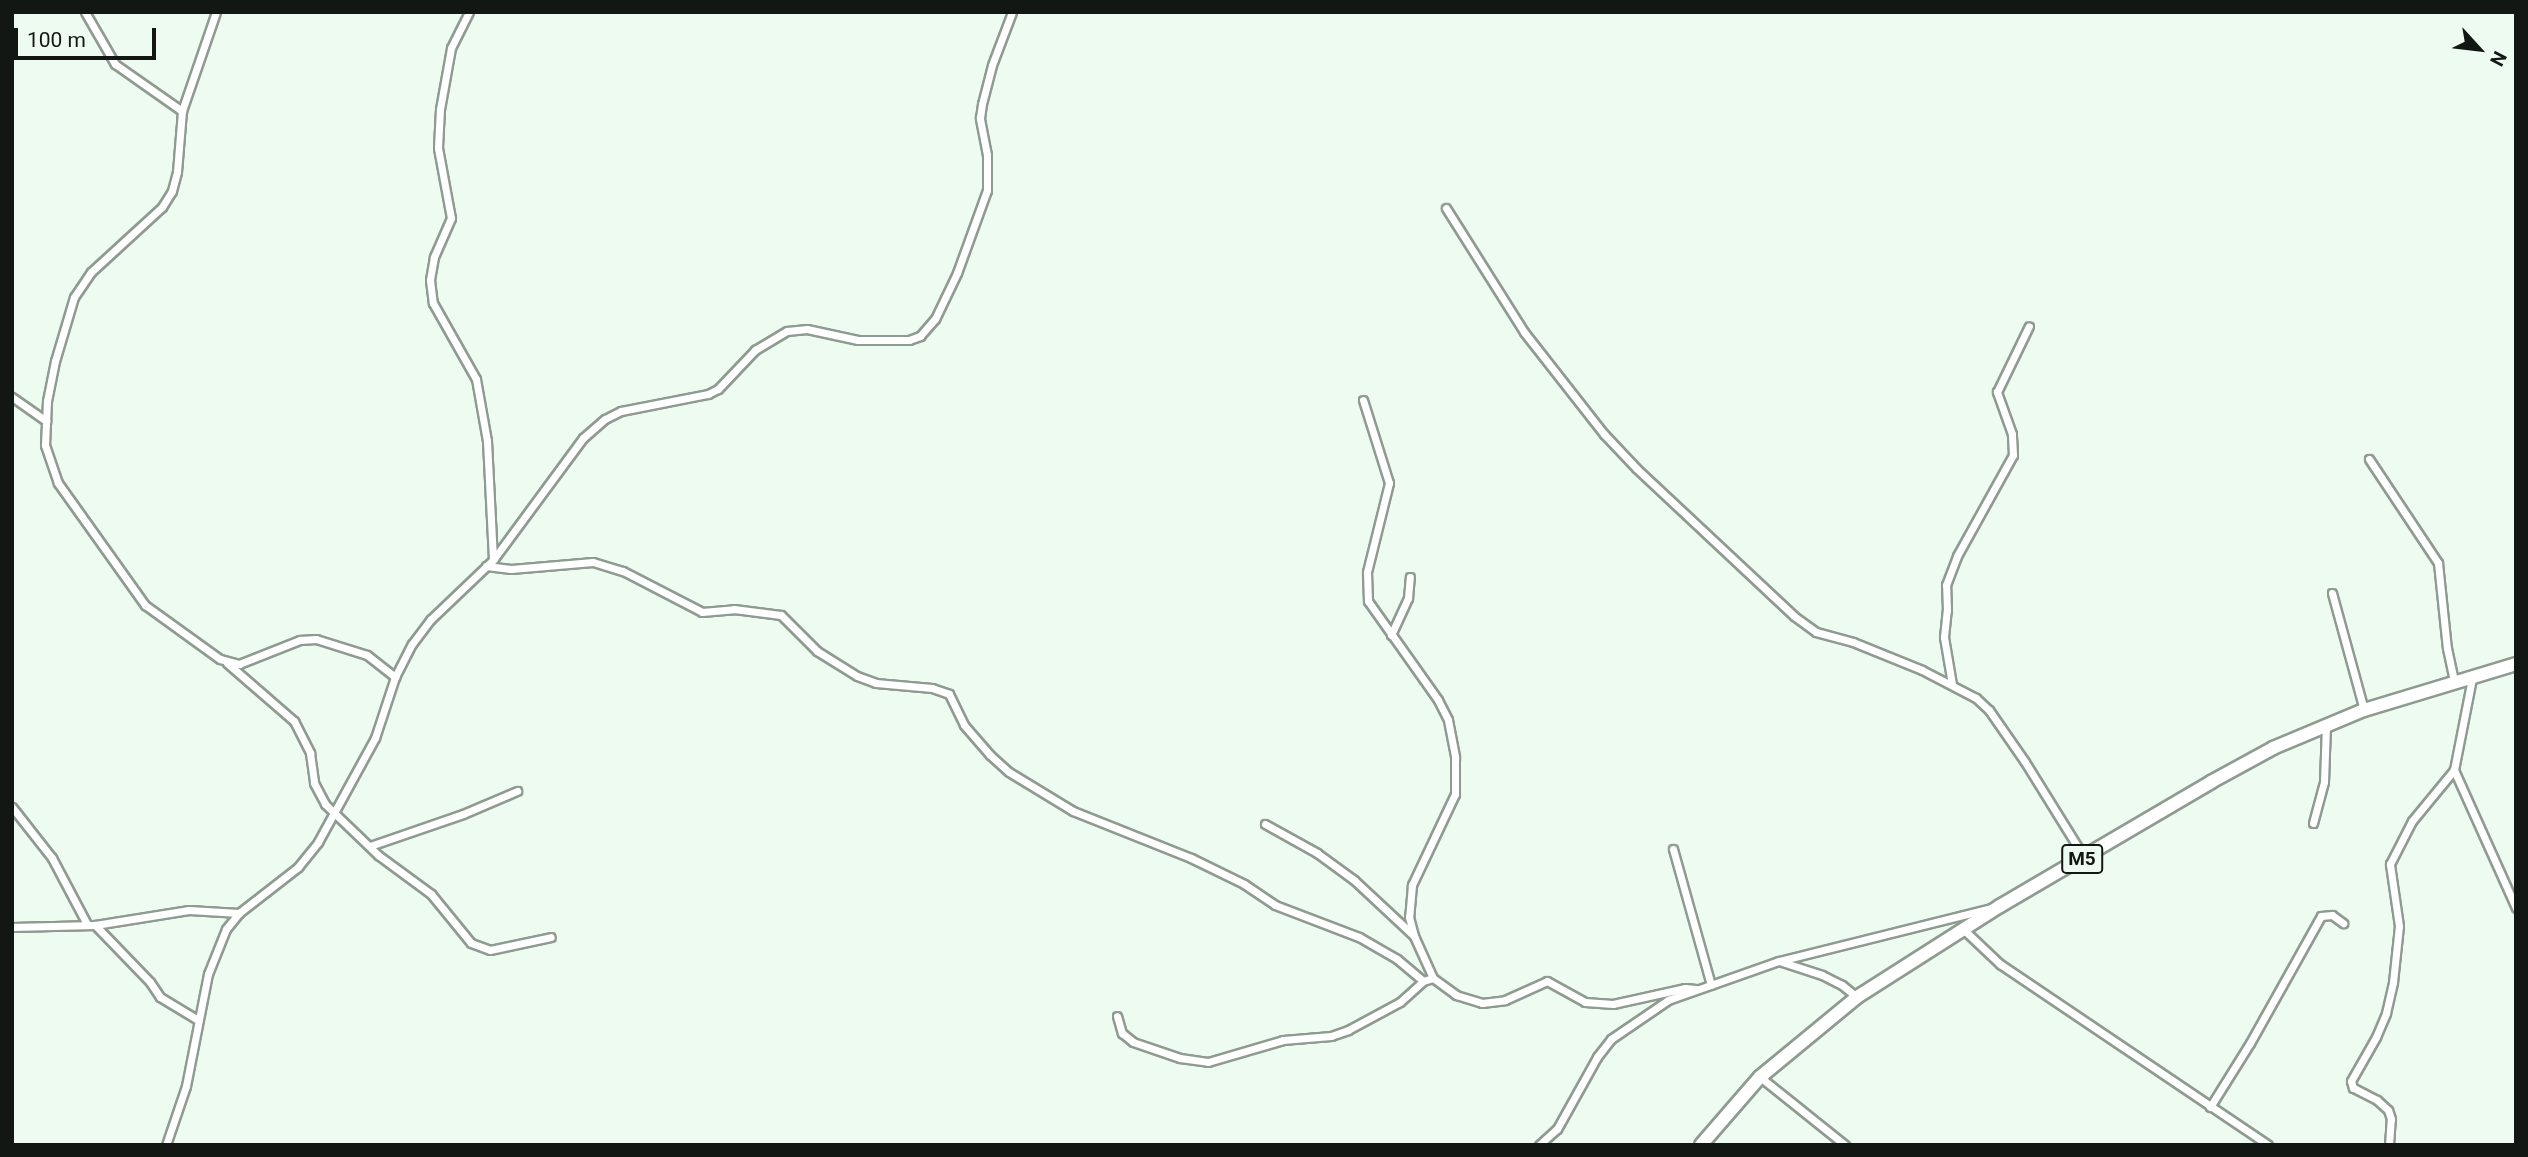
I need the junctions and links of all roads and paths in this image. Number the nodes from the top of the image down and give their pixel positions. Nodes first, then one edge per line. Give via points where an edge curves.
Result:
1 (85, 12) edge
2 (216, 12) edge
3 (469, 12) edge
4 (1013, 12) edge
5 (182, 111) junction
6 (1446, 208) dead end
7 (2029, 326) dead end
8 (12, 397) edge
9 (1363, 400) dead end
10 (46, 421) junction
11 (2369, 458) dead end
12 (493, 559) junction
13 (486, 566) junction
14 (1410, 577) dead end
15 (2332, 593) dead end
16 (1391, 635) junction
17 (227, 662) junction
18 (2516, 664) edge
19 (395, 677) junction
20 (2472, 677) junction
21 (2454, 682) junction
22 (1952, 684) junction
23 (2364, 710) junction
24 (2326, 725) junction
25 (2455, 770) junction
26 (517, 791) dead end
27 (12, 807) edge
28 (335, 814) junction
29 (2314, 823) dead end
30 (1265, 824) dead end
31 (370, 846) junction
32 (1674, 849) dead end
33 (2084, 858) junction
34 (2000, 906) junction
35 (2516, 908) edge
36 (239, 914) junction
37 (2343, 923) dead end
38 (91, 925) junction
39 (12, 927) edge
40 (1963, 929) junction
41 (1414, 936) junction
42 (551, 937) dead end
43 (1779, 961) junction
44 (1433, 978) junction
45 (1423, 981) junction
46 (1711, 985) junction
47 (1696, 989) junction
48 (1857, 997) junction
49 (1117, 1016) dead end
50 (198, 1020) junction
51 (1760, 1077) junction
52 (2210, 1107) junction
53 (166, 1145) edge
54 (1539, 1145) edge
55 (1701, 1145) edge
56 (1845, 1145) edge
57 (2268, 1145) edge
58 (2389, 1145) edge

1 - 5 street via 115,65
2 - 5 street
3 - 12 street via 451,48 440,109 438,148 451,218 434,257 430,280 433,303 476,379 487,441
4 - 12 street via 982,104 987,190 947,298 920,336 880,341 840,338 807,329 787,331 755,350 708,394 643,405 605,419 566,459
5 - 10 street via 172,191 162,207 91,272 74,297 55,361
6 - 22 street via 1524,331 1604,435 1636,468 1816,632 1853,642
7 - 22 street via 1997,391 2012,433 2013,455 1957,556 1946,585 1944,637
8 - 10 street
9 - 16 street via 1389,483 1366,586 1368,601
10 - 17 street via 45,445 58,484 120,573 154,612
11 - 21 street via 2438,563
12 - 13 street
13 - 19 street via 431,619
13 - 45 street via 511,569 593,562 623,571 702,612 734,608 781,615 817,651 857,676 949,694 964,725 990,755 1073,811 1191,858 1275,905 1359,937
14 - 16 street via 1408,598
15 - 23 street
16 - 41 street via 1438,700 1448,720 1455,757 1455,794 1412,885 1409,917
17 - 19 street via 239,664 300,640 316,639 367,655
17 - 28 street via 294,721 310,753 314,783
18 - 20 highway, M5
19 - 28 street via 375,738
20 - 21 highway, M5
20 - 25 street
21 - 23 highway, M5
22 - 33 street via 1989,710
23 - 24 highway, M5
24 - 29 street via 2325,782
24 - 33 highway, M5 via 2211,782
25 - 35 street
25 - 58 street via 2412,821 2390,864 2399,926 2392,982 2386,1013 2351,1081 2353,1088 2388,1110
26 - 31 street
27 - 38 street via 52,858
28 - 31 street
28 - 36 street via 299,867
30 - 41 street via 1330,862
31 - 42 street via 431,894 471,943 490,950
32 - 46 street
33 - 34 highway, M5
34 - 40 highway, M5
34 - 43 street
36 - 38 street via 189,910
36 - 50 street via 215,951
37 - 52 street via 2332,915 2321,916
38 - 39 street
38 - 50 street via 160,997
40 - 48 highway, M5
40 - 52 street via 2000,964
41 - 44 street
43 - 46 street
43 - 48 street via 1822,975
44 - 45 street
44 - 47 street via 1456,995 1482,1003 1505,1000 1547,981 1586,1002 1613,1004
45 - 49 street via 1400,1002 1348,1030 1283,1040 1208,1062 1133,1042 1122,1033
46 - 47 street
47 - 54 street via 1668,1000 1611,1039 1557,1129
48 - 51 highway, M5
50 - 53 street via 187,1086
51 - 55 highway, M5
51 - 56 street
52 - 57 street

